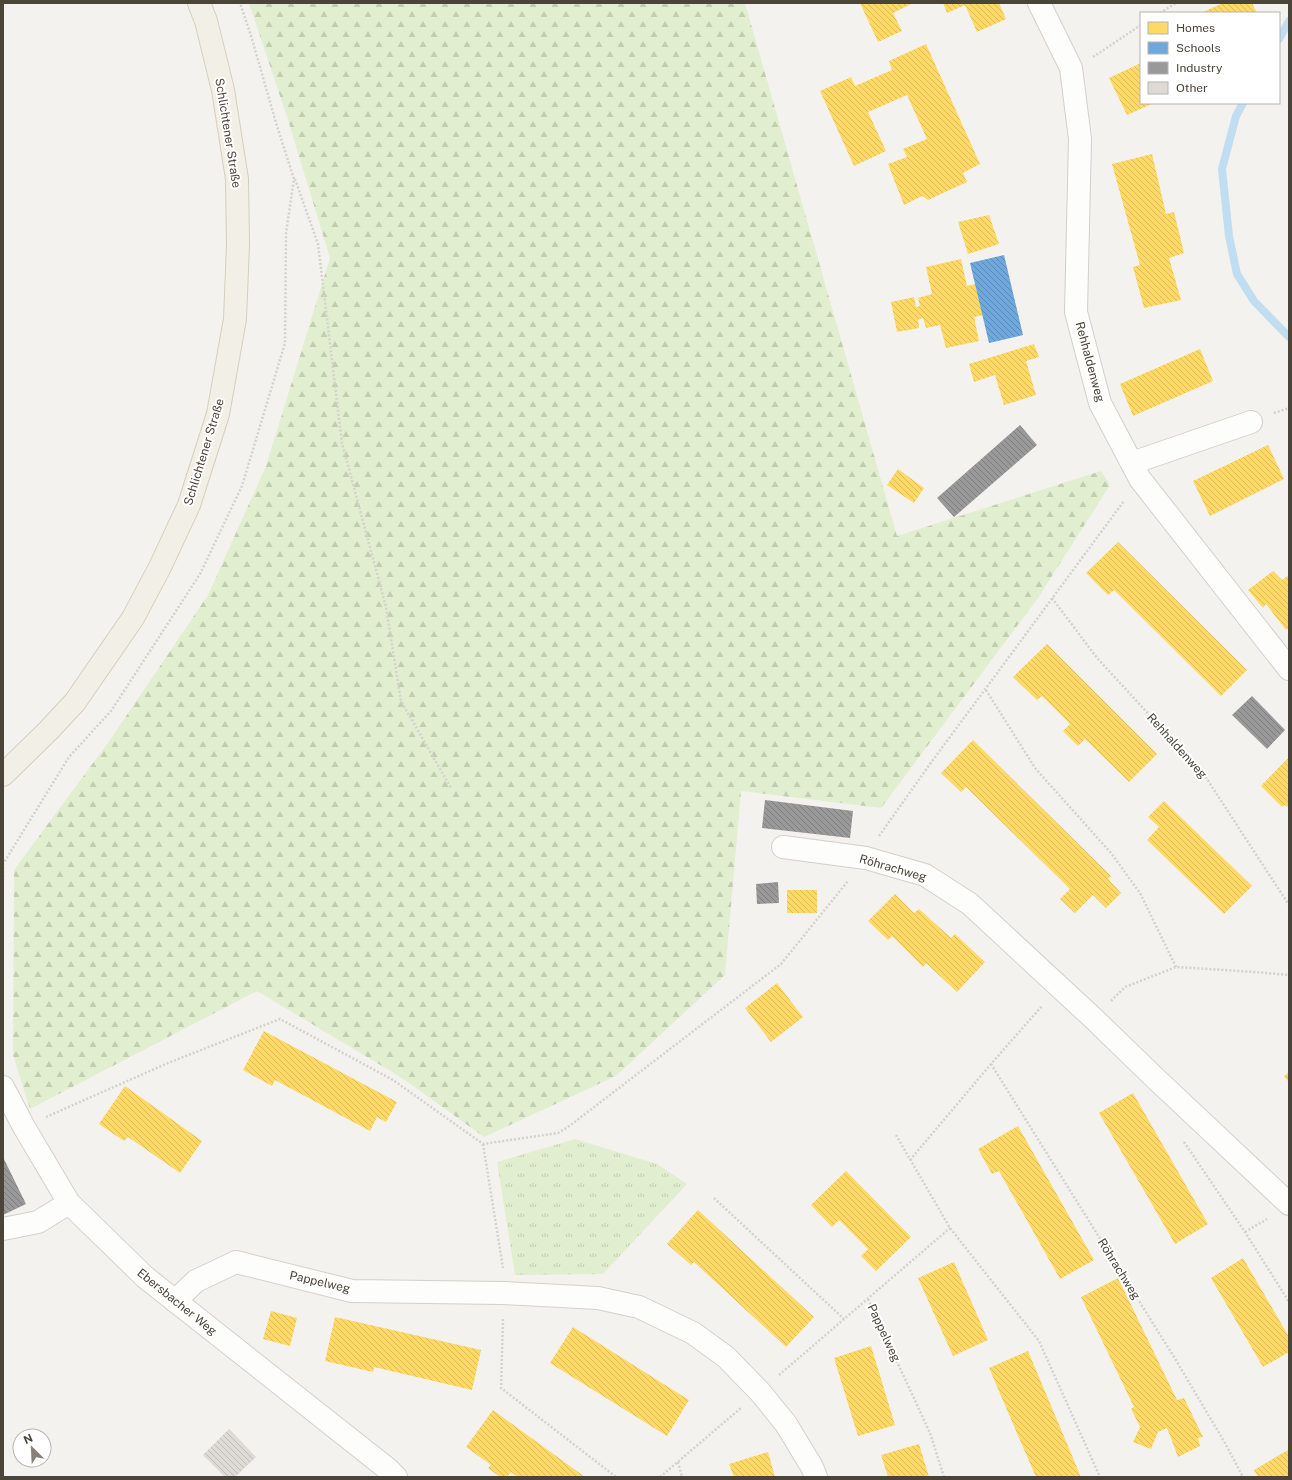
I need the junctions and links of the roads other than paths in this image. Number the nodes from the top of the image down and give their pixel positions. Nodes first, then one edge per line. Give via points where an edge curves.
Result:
1 (199, 3) edge
2 (1039, 3) edge
3 (1251, 422) dead end
4 (1136, 471) junction
5 (1289, 669) edge
6 (3, 775) edge
7 (783, 847) dead end
8 (3, 1087) edge
9 (69, 1203) junction
10 (1289, 1204) edge
11 (3, 1228) edge
12 (175, 1302) junction
13 (396, 1477) edge
14 (816, 1477) edge

1 - 6 main road, Schlichtener Straße via 223,90 238,179 235,318 218,414 189,504 160,567 132,618 75,702
2 - 4 street, Rehhaldenweg via 1071,68 1080,139 1076,312 1100,403
3 - 4 street
4 - 5 street, Rehhaldenweg
7 - 10 street, Röhrachweg via 866,858 925,875 970,904
8 - 9 street, Ebersbacher Weg
9 - 11 street via 38,1222
9 - 12 street, Ebersbacher Weg via 145,1277
12 - 13 street, Ebersbacher Weg
12 - 14 street, Pappelweg via 196,1281 236,1262 352,1291 503,1293 598,1298 640,1307 693,1333 726,1357 786,1424

